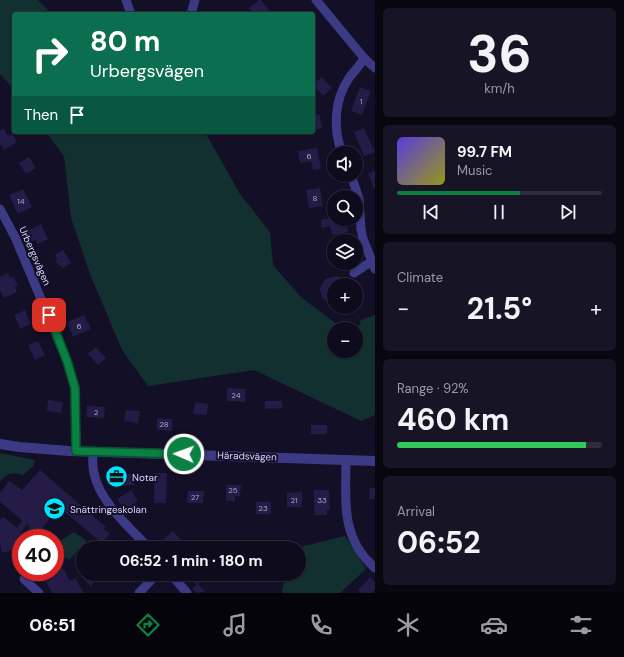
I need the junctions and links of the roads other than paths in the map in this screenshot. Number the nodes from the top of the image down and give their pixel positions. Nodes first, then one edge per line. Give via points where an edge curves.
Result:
1 (126, 0) edge
2 (195, 0) edge
3 (316, 0) edge
4 (130, 12) edge
5 (192, 12) edge
6 (364, 58) junction
7 (375, 68) edge
8 (340, 146) edge
9 (353, 182) edge
10 (0, 209) edge
11 (373, 265) edge
12 (354, 273) dead end
13 (0, 444) edge
14 (76, 451) junction
15 (93, 451) junction
16 (346, 460) junction
17 (375, 461) edge
18 (143, 541) edge
19 (375, 568) edge
20 (27, 581) edge
21 (150, 581) edge
22 (177, 581) edge
23 (39, 593) edge
24 (139, 593) edge
25 (186, 593) edge

1 - 4 street
2 - 5 street
3 - 6 street
6 - 7 street
6 - 8 street via 346,84 337,112 336,132
9 - 11 street via 359,199 363,239
10 - 14 street, Urbergsvägen via 15,237 67,361 75,388
11 - 12 street
13 - 14 street, Häradsvägen
14 - 15 street, Häradsvägen
15 - 16 street, Häradsvägen
15 - 18 street via 94,473 106,500
16 - 17 street, Häradsvägen
16 - 19 street via 345,503 348,525 366,560
20 - 23 street
21 - 24 street
22 - 25 street

